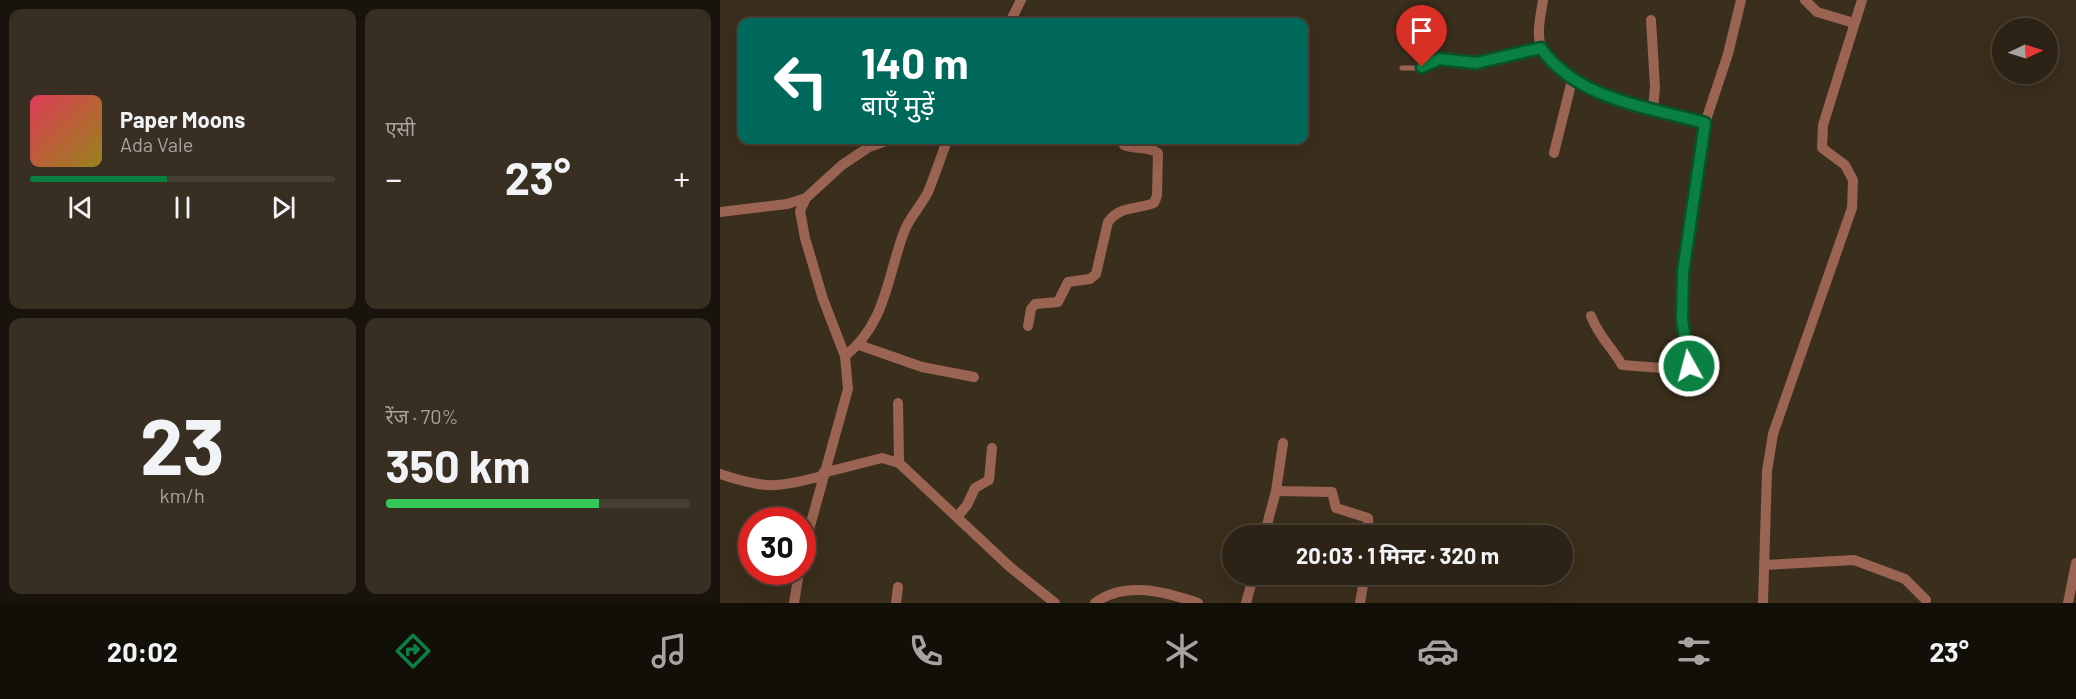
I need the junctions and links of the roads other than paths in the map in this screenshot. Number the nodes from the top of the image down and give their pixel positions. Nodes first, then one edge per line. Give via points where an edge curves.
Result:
1 (1021, 0) edge
2 (1543, 0) edge
3 (1741, 0) edge
4 (1805, 0) edge
5 (1862, 0) edge
6 (1012, 18) edge
7 (1651, 20) dead end
8 (1854, 23) junction
9 (1541, 48) junction
10 (1402, 68) dead end
11 (1573, 76) junction
12 (1653, 109) junction
13 (1705, 123) junction
14 (878, 144) edge
15 (945, 144) edge
16 (1124, 144) edge
17 (1554, 153) dead end
18 (806, 198) junction
19 (720, 212) edge
20 (1591, 316) dead end
21 (1028, 326) dead end
22 (858, 345) junction
23 (845, 356) junction
24 (974, 377) dead end
25 (898, 403) dead end
26 (1283, 443) dead end
27 (992, 448) dead end
28 (898, 463) junction
29 (720, 474) edge
30 (823, 475) junction
31 (1276, 491) junction
32 (815, 507) edge
33 (957, 517) junction
34 (1267, 525) edge
35 (1368, 525) edge
36 (2076, 562) edge
37 (1765, 565) junction
38 (797, 585) edge
39 (1251, 585) edge
40 (1363, 585) edge
41 (898, 587) dead end
42 (1926, 600) dead end
43 (794, 603) edge
44 (896, 603) edge
45 (1055, 603) edge
46 (1095, 603) edge
47 (1198, 603) edge
48 (1246, 603) edge
49 (1360, 603) edge
50 (1763, 603) edge
51 (2067, 603) edge

1 - 6 street
2 - 9 street
3 - 13 street
4 - 8 street via 1817,12
5 - 8 street
7 - 12 street
8 - 37 street via 1822,140 1826,153 1849,171 1854,191 1852,208 1773,434 1767,471
9 - 10 lane via 1476,63 1439,59 1419,68
9 - 11 street via 1550,61
11 - 12 street via 1611,98
11 - 17 street
12 - 13 street
13 - 20 street via 1683,272 1682,319 1689,366 1675,369 1622,365 1599,335
14 - 18 street via 842,165
15 - 22 street via 927,193 904,230 879,312
16 - 21 street via 1158,153 1154,203 1126,208 1113,215 1096,274 1090,279 1068,282 1058,302 1035,304
18 - 19 street
18 - 23 street via 800,211 805,238
22 - 23 street
22 - 24 street via 922,367
23 - 30 street via 845,406
25 - 28 street
26 - 31 street
27 - 33 street via 989,480 975,488 968,505
28 - 30 street via 882,458
28 - 33 street
29 - 30 street via 754,486 781,487
30 - 32 street
31 - 34 street
31 - 35 street via 1332,492 1336,508 1368,518
33 - 45 street
36 - 51 street
37 - 42 street via 1854,560 1905,579
37 - 50 street
38 - 43 street
39 - 48 street
40 - 49 street
41 - 44 street
46 - 47 street via 1127,590 1157,592

